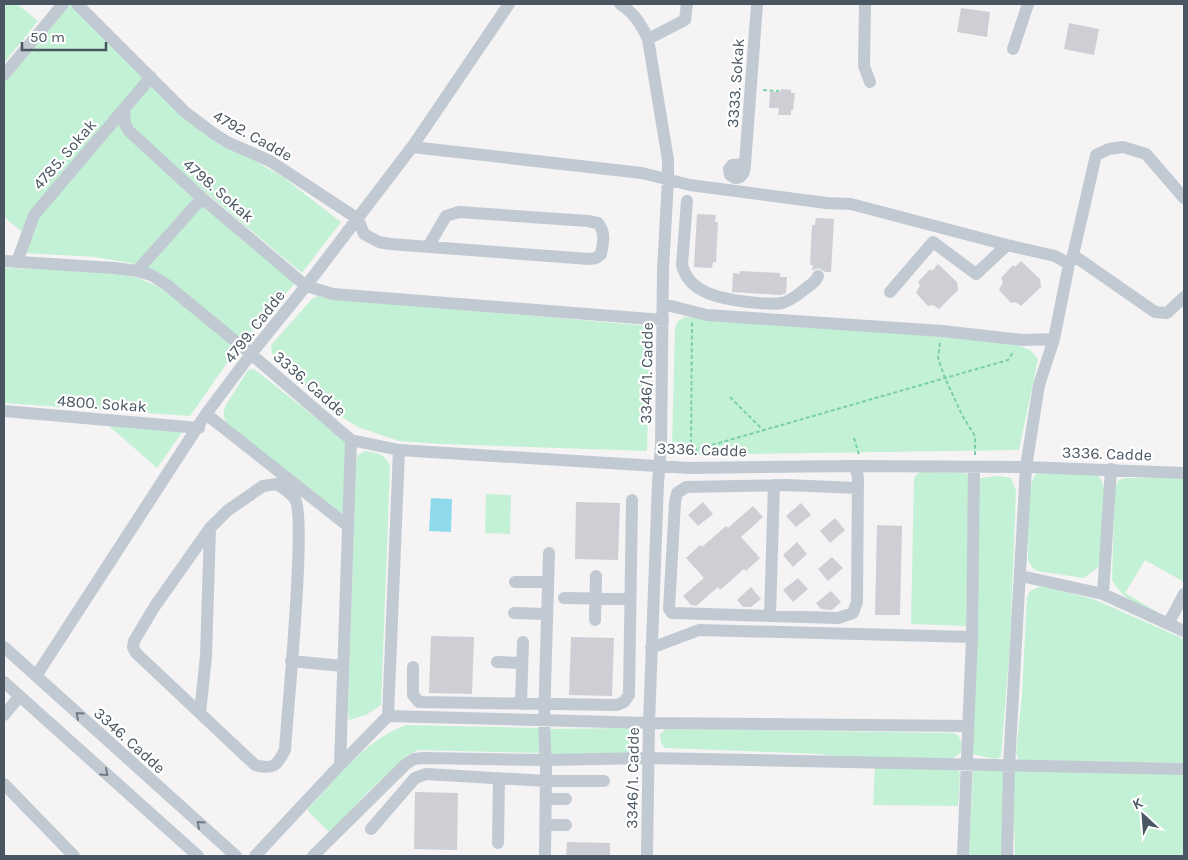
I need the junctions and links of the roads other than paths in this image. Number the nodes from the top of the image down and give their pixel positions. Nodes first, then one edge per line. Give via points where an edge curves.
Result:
1 (63, 4) edge
2 (77, 4) edge
3 (509, 4) edge
4 (620, 4) edge
5 (687, 4) edge
6 (757, 4) edge
7 (865, 4) edge
8 (1028, 4) edge
9 (648, 39) junction
10 (1013, 49) dead end
11 (4, 75) edge
12 (150, 77) junction
13 (870, 82) dead end
14 (124, 109) junction
15 (412, 147) junction
16 (745, 164) dead end
17 (668, 178) junction
18 (202, 198) junction
19 (1184, 198) edge
20 (686, 201) dead end
21 (358, 218) junction
22 (1007, 245) junction
23 (428, 247) junction
24 (1071, 260) junction
25 (4, 261) edge
26 (17, 262) junction
27 (663, 270) junction
28 (137, 271) junction
29 (684, 272) junction
30 (818, 276) dead end
31 (306, 286) junction
32 (890, 292) dead end
33 (1184, 297) edge
34 (663, 304) junction
35 (663, 320) junction
36 (1054, 339) junction
37 (251, 354) junction
38 (4, 411) edge
39 (206, 414) junction
40 (198, 428) junction
41 (351, 440) junction
42 (398, 450) junction
43 (659, 465) junction
44 (859, 466) junction
45 (974, 467) junction
46 (1026, 467) junction
47 (1110, 469) junction
48 (1184, 472) edge
49 (774, 485) junction
50 (858, 488) junction
51 (632, 500) dead end
52 (348, 526) junction
53 (210, 528) junction
54 (549, 553) dead end
55 (596, 576) dead end
56 (1021, 576) junction
57 (515, 582) dead end
58 (548, 582) junction
59 (1103, 594) junction
60 (1184, 594) edge
61 (557, 598) junction
62 (596, 598) junction
63 (630, 598) junction
64 (514, 613) dead end
65 (547, 614) junction
66 (770, 616) junction
67 (595, 620) dead end
68 (1168, 624) junction
69 (1184, 631) edge
70 (972, 637) junction
71 (523, 642) dead end
72 (4, 647) edge
73 (651, 648) junction
74 (291, 661) junction
75 (497, 662) dead end
76 (522, 663) junction
77 (343, 666) junction
78 (413, 667) dead end
79 (36, 676) junction
80 (4, 682) edge
81 (19, 697) junction
82 (521, 704) junction
83 (545, 705) junction
84 (200, 713) junction
85 (4, 715) edge
86 (388, 716) junction
87 (544, 721) junction
88 (649, 723) junction
89 (968, 726) junction
90 (649, 758) junction
91 (546, 760) junction
92 (967, 764) junction
93 (340, 765) junction
94 (1009, 765) junction
95 (1184, 769) edge
96 (499, 778) junction
97 (546, 781) junction
98 (604, 781) dead end
99 (4, 784) edge
100 (546, 799) junction
101 (566, 799) dead end
102 (545, 825) junction
103 (566, 825) dead end
104 (371, 830) dead end
105 (498, 849) edge
106 (74, 856) edge
107 (198, 856) edge
108 (236, 856) edge
109 (255, 856) edge
110 (313, 856) edge
111 (545, 856) edge
112 (647, 856) edge
113 (963, 856) edge
114 (1007, 856) edge

1 - 11 street
2 - 12 street, 4792. Cadde
3 - 15 street, 4799. Cadde
4 - 9 street via 634,15
5 - 9 street via 684,20
6 - 16 street, 3333. Sokak
7 - 13 street via 864,66
8 - 10 street
9 - 17 street, 3346/1. Cadde via 668,160
12 - 14 street, 4785. Sokak
12 - 21 street, 4792. Cadde via 200,125 227,142 270,161
14 - 18 street, 4798. Sokak via 129,131
14 - 26 street, 4785. Sokak via 34,215
15 - 17 street
15 - 21 street, 4799. Cadde
17 - 22 street via 719,189 851,204
17 - 27 street, 3346/1. Cadde
18 - 28 street
18 - 31 street, 4798. Sokak
19 - 24 street via 1146,154 1123,147 1096,155
20 - 29 street
21 - 23 street via 364,234 379,242
21 - 31 street, 4799. Cadde
22 - 24 street
22 - 32 street via 976,274 933,242
23 - 23 street via 589,259 601,254 604,237 598,223 588,221 459,212 446,216
24 - 33 street via 1155,312 1167,313
24 - 36 street
25 - 26 street, 3336. Cadde
26 - 28 street, 3336. Cadde
27 - 29 street
27 - 34 street, 3346/1. Cadde
28 - 37 street, 3336. Cadde via 167,285
29 - 30 street via 690,282 714,296 762,304 783,303 798,295
31 - 35 street via 333,294
31 - 37 street, 4799. Cadde
34 - 35 street, 3346/1. Cadde
34 - 36 street via 707,316 942,331 1023,340
35 - 43 street, 3346/1. Cadde
36 - 46 street via 1039,386
37 - 39 street, 4799. Cadde
37 - 41 street, 3336. Cadde
38 - 40 street, 4800. Sokak
39 - 40 street, 4799. Cadde
39 - 52 street
40 - 79 street, 4799. Cadde
41 - 42 street, 3336. Cadde
41 - 52 street
42 - 43 street, 3336. Cadde
42 - 86 street
43 - 44 street, 3336. Cadde via 689,468
43 - 73 street, 3346/1. Cadde
44 - 45 street, 3336. Cadde
44 - 50 street
45 - 46 street, 3336. Cadde
45 - 70 street
46 - 47 street, 3336. Cadde
46 - 56 street
47 - 48 street, 3336. Cadde
47 - 59 street
49 - 50 street
49 - 66 street
49 - 66 street via 686,487 677,493 669,601 672,613
50 - 66 street via 857,602 853,613 838,618
51 - 63 street
52 - 77 street
53 - 74 street via 227,511 263,486 277,484 295,499 299,516 298,558
53 - 84 street via 206,656
53 - 84 street via 155,606 133,647
54 - 58 street
55 - 62 street
56 - 59 street
56 - 94 street
57 - 58 street
58 - 61 street
59 - 68 street
60 - 68 street
61 - 62 street
61 - 65 street
62 - 63 street
62 - 67 street
63 - 83 street via 627,699 618,705
64 - 65 street
65 - 83 street
68 - 69 street
70 - 73 street via 699,630
70 - 89 street
71 - 76 street
72 - 79 street, 3346. Cadde
73 - 88 street, 3346/1. Cadde
74 - 77 street
74 - 84 street via 285,750 272,767 255,765
75 - 76 street
76 - 82 street
77 - 93 street
78 - 82 street via 414,695 420,702
108 -> 79 street, 3346. Cadde
80 - 81 street
81 - 85 street
81 -> 107 street
82 - 83 street
83 - 87 street
86 - 87 street
86 - 93 street
87 - 88 street
87 - 91 street
88 - 89 street
88 - 90 street, 3346/1. Cadde
89 - 92 street
90 - 91 street
90 - 92 street
90 - 112 street, 3346/1. Cadde
91 - 97 street
91 - 110 street via 414,759
92 - 94 street
92 - 113 street
93 - 109 street
94 - 95 street
94 - 114 street
96 - 97 street
96 - 104 street via 422,774
96 - 105 street
97 - 98 street
97 - 100 street
99 - 106 street
100 - 101 street
100 - 102 street
102 - 103 street
102 - 111 street

